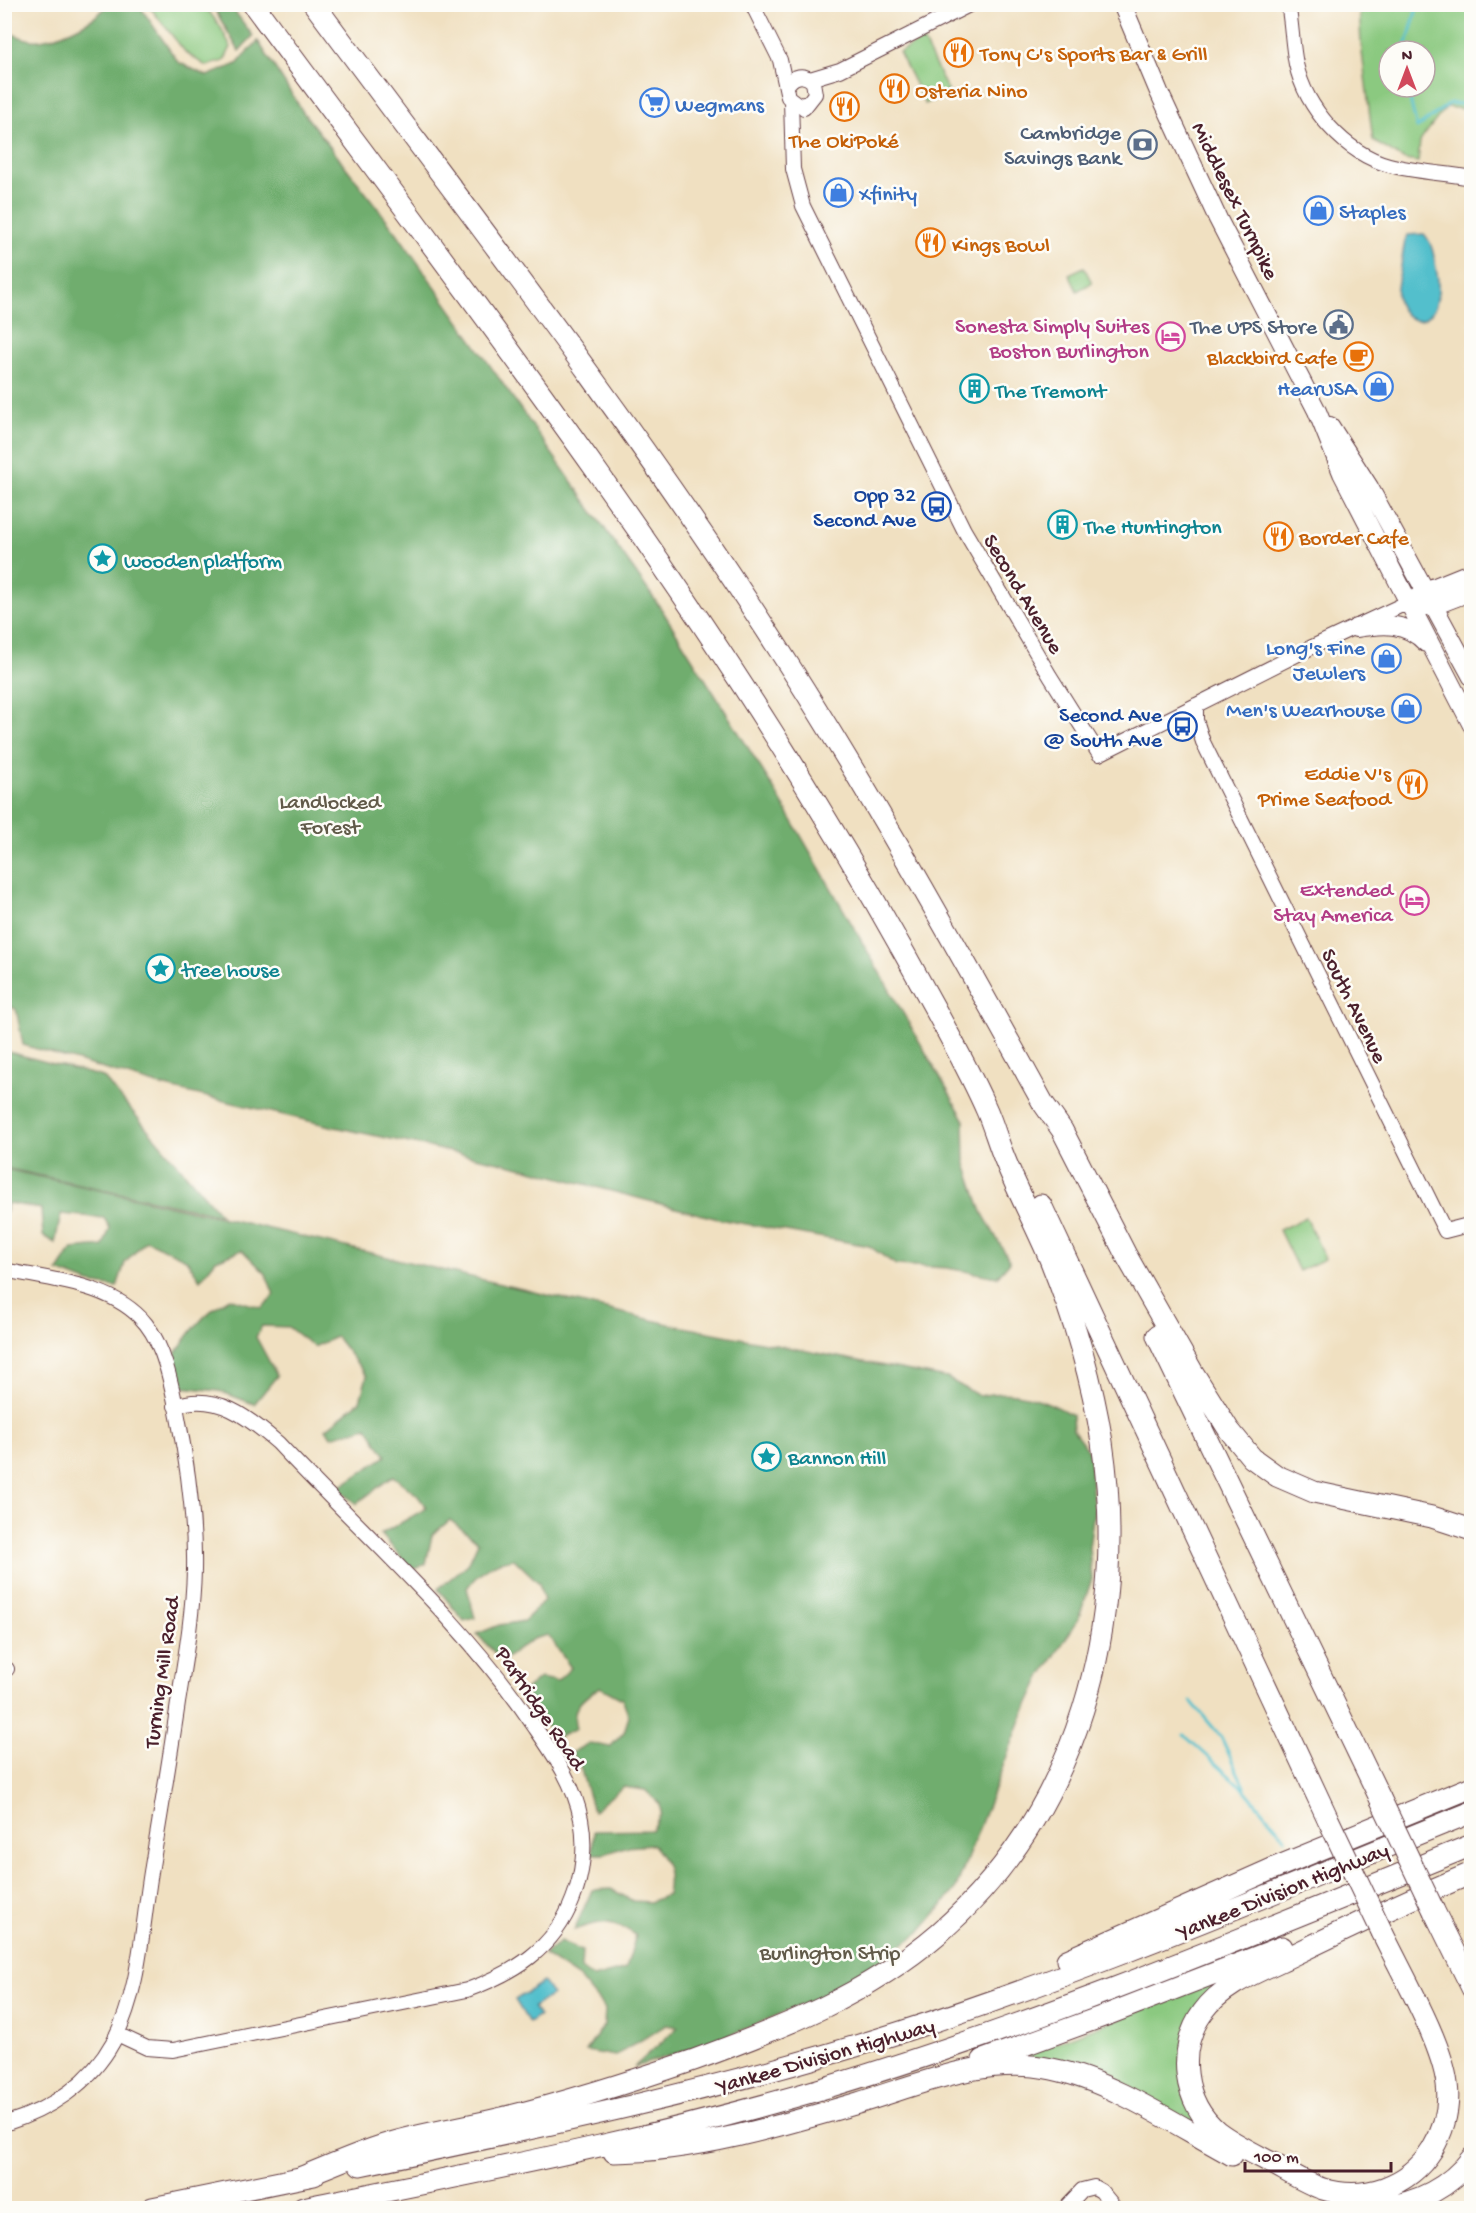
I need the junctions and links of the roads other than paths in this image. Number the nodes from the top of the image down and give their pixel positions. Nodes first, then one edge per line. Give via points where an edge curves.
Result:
1 (253, 4) edge
2 (314, 4) edge
3 (752, 4) edge
4 (971, 4) edge
5 (1122, 4) edge
6 (1288, 4) edge
7 (780, 60) junction
8 (808, 82) junction
9 (787, 86) junction
10 (791, 100) junction
11 (808, 103) junction
12 (791, 134) junction
13 (1472, 178) edge
14 (1317, 411) junction
15 (1472, 572) edge
16 (1472, 591) edge
17 (1429, 599) junction
18 (1410, 606) junction
19 (1356, 628) junction
20 (1432, 652) junction
21 (1472, 677) edge
22 (1196, 705) junction
23 (1472, 725) edge
24 (1043, 1103) junction
25 (988, 1112) junction
26 (1472, 1224) edge
27 (4, 1270) edge
28 (176, 1406) junction
29 (1472, 1530) edge
30 (1472, 1787) edge
31 (1472, 1812) edge
32 (1472, 1845) edge
33 (1472, 1874) edge
34 (1436, 1888) junction
35 (1472, 1988) edge
36 (968, 2010) junction
37 (117, 2034) junction
38 (950, 2074) junction
39 (4, 2124) edge
40 (575, 2152) junction
41 (1472, 2158) edge
42 (302, 2177) junction
43 (152, 2208) edge
44 (303, 2208) edge
45 (1065, 2208) edge
46 (1115, 2208) edge
47 (1349, 2208) edge
48 (1380, 2208) edge

1 - 25 highway via 537,387 688,600 857,872
2 - 24 highway via 622,419 747,600 887,823
3 - 7 street
4 - 8 street
5 - 14 main road, Middlesex Turnpike via 1218,219
6 - 13 street via 1299,76 1312,103 1334,130 1360,152 1389,165
7 - 8 street
7 - 9 street
8 - 9 street via 792,79
8 - 11 street via 813,98
9 - 10 street
10 - 11 street via 799,105
10 - 12 street, Second Avenue
11 - 12 street
12 - 22 street, Second Avenue via 793,169 803,206 950,503 1099,754
14 - 17 main road, Middlesex Turnpike via 1355,462
14 - 18 main road, Middlesex Turnpike via 1342,473
15 - 17 main road
16 - 17 main road
17 - 18 main road
17 - 21 main road, Middlesex Turnpike
18 - 19 street, Second Avenue via 1400,606
18 - 20 main road, Middlesex Turnpike
19 - 20 main road via 1403,627 1423,640
19 - 22 street, Second Avenue
20 - 23 main road, Middlesex Turnpike
22 - 26 street, South Avenue via 1203,742 1445,1231
24 - 29 highway via 1062,1130 1126,1255 1192,1371 1229,1430 1252,1458 1303,1488
24 - 35 highway, bridge via 1054,1134 1137,1296
25 - 34 highway, bridge via 1013,1150 1057,1238 1328,1819 1382,1932 1442,2060 1447,2083 1447,2108 1434,2145 1413,2172 1383,2188 1358,2194 1310,2183 1213,2127 1197,2106 1186,2066 1190,2039 1202,2013 1226,1989 1340,1931
25 - 42 highway via 1077,1332 1096,1411 1108,1500 1107,1589 1096,1667 1072,1744 1032,1823 987,1884 939,1934 882,1976 828,2007 643,2077 507,2117 387,2144
27 - 28 street, Turning Mill Road via 88,1289 133,1311 155,1341
28 - 37 street, Turning Mill Road via 190,1482 192,1603 137,1964
28 - 37 street, Partridge Road via 195,1402 222,1405 255,1423 459,1629 511,1692 562,1768 581,1820 584,1843 571,1905 559,1928 533,1958 505,1976 467,1990 173,2050 147,2048
30 - 36 highway via 1140,1927
31 - 36 highway, Yankee Division Highway via 1160,1938
32 - 40 highway, Yankee Division Highway via 987,2036 796,2096
33 - 34 highway
34 - 38 highway
36 - 42 highway, Yankee Division Highway via 830,2054 684,2094
37 - 39 street, Turning Mill Road via 92,2070 66,2094 36,2112
38 - 40 highway via 838,2109 745,2132 648,2151
38 - 47 highway via 1018,2065 1079,2076 1306,2195
40 - 44 highway
41 - 48 highway via 1435,2191 1410,2202
42 - 43 highway, Yankee Division Highway
45 - 46 street via 1082,2190 1094,2187

